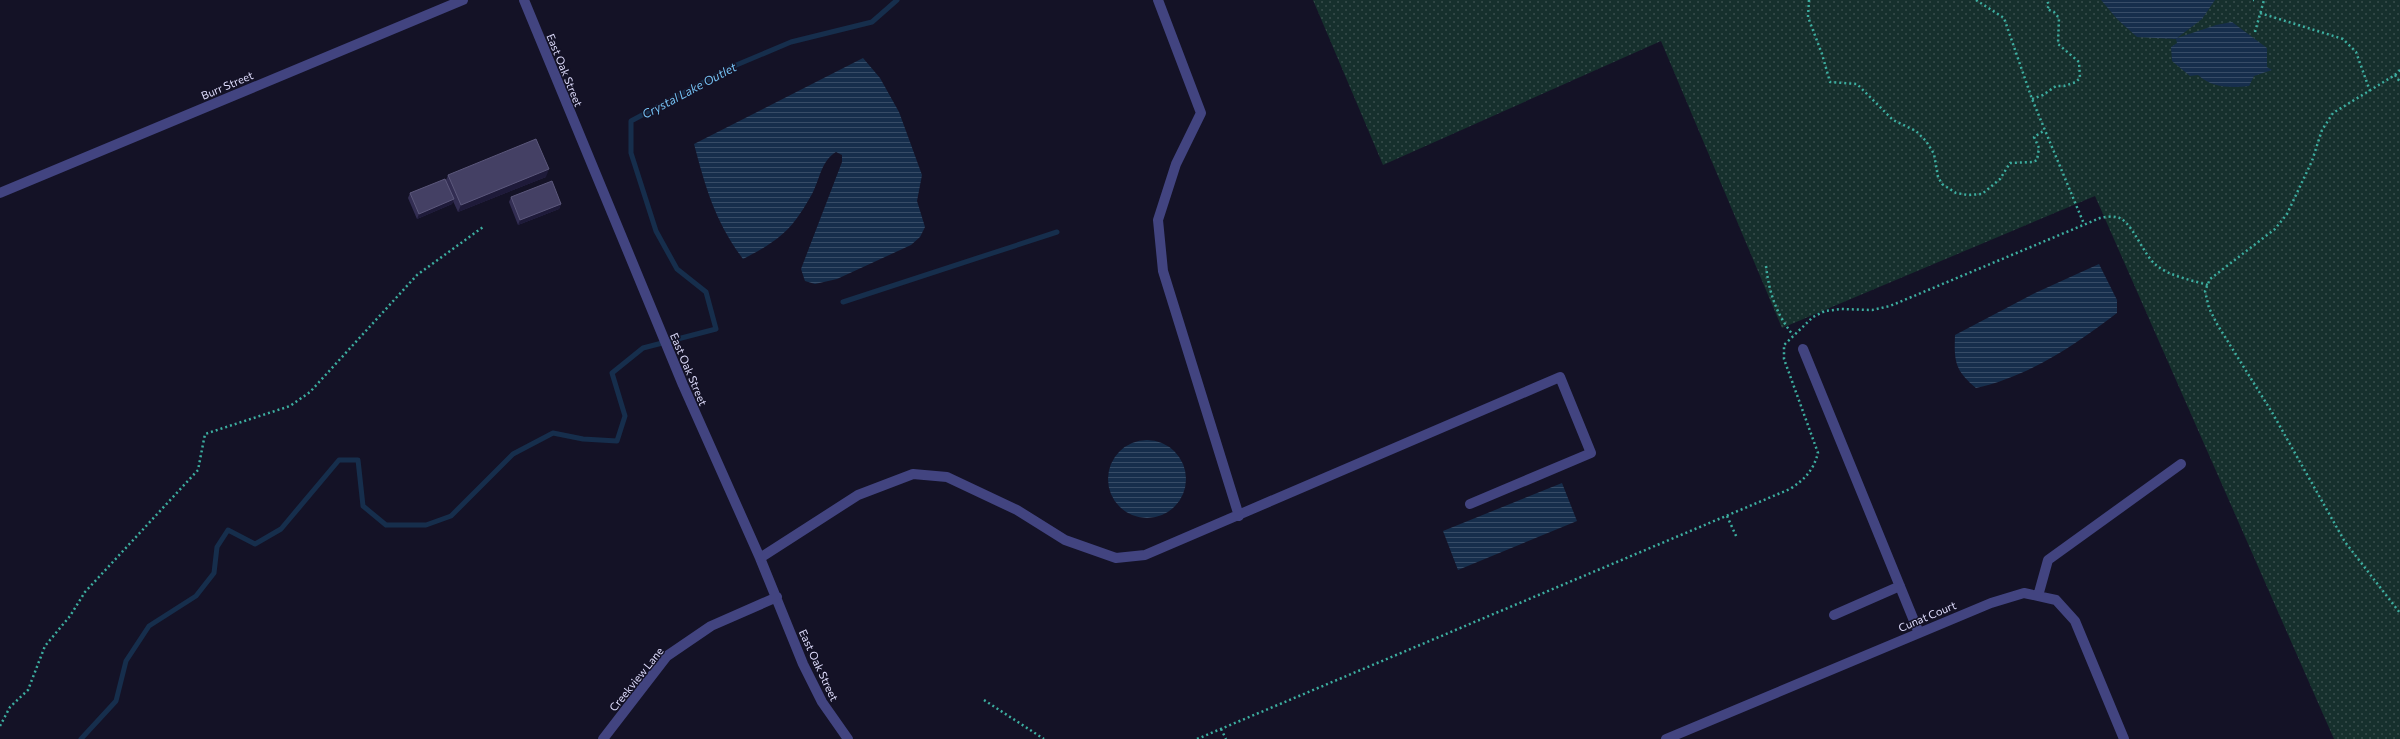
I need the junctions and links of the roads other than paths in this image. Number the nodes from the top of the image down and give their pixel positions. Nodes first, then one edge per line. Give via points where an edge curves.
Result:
1 (463, 0) edge
2 (524, 0) edge
3 (1158, 0) edge
4 (0, 193) edge
5 (1803, 349) dead end
6 (2181, 464) dead end
7 (1470, 504) dead end
8 (1239, 516) junction
9 (760, 558) junction
10 (1900, 586) junction
11 (2038, 596) junction
12 (777, 597) junction
13 (1834, 614) dead end
14 (1919, 633) junction
15 (604, 739) edge
16 (848, 739) edge
17 (1666, 739) edge
18 (2124, 739) edge

1 - 4 street, Burr Street
2 - 9 street, East Oak Street via 683,385
3 - 8 street via 1201,113 1176,164 1158,220 1163,271
5 - 10 street
6 - 11 street via 2048,560
7 - 8 street via 1591,453 1560,377
8 - 9 street via 1145,555 1116,558 1065,540 1017,510 947,477 913,474 858,495
9 - 12 street, East Oak Street
10 - 13 street
10 - 14 street
11 - 14 street, Cunat Court via 2024,594 1991,603
11 - 18 street, Cunat Court via 2056,600 2075,621
12 - 15 street, Creekview Lane via 711,626 667,656
12 - 16 street, East Oak Street via 803,664 822,702
14 - 17 street, Cunat Court

